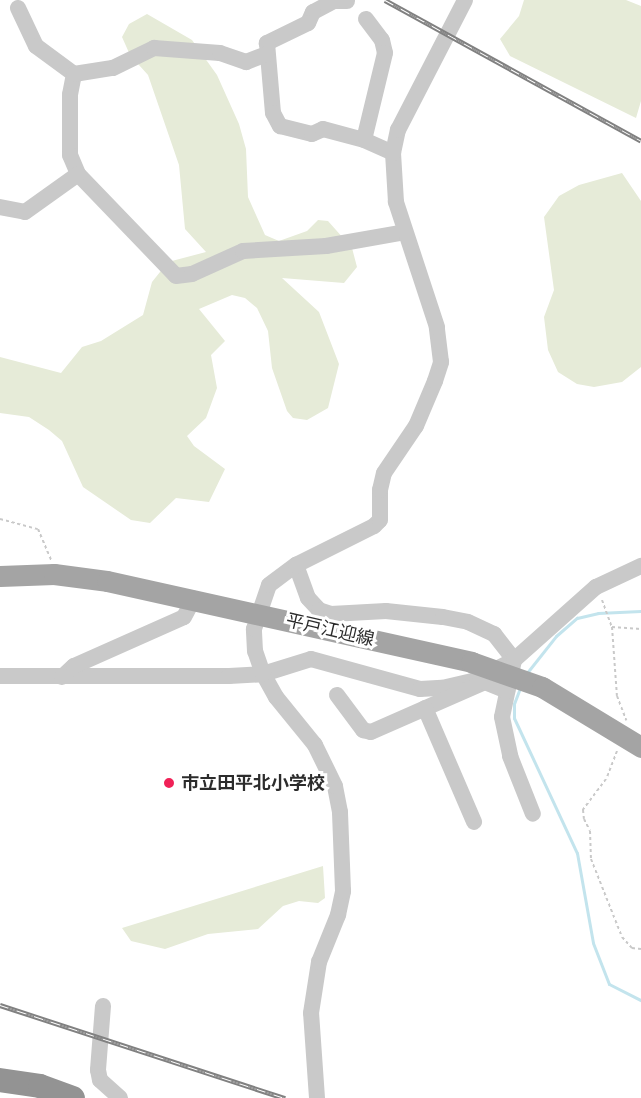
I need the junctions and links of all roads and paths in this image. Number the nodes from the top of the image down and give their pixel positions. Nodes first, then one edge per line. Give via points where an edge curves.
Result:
1 (465, 0) edge
2 (347, 1) edge
3 (18, 8) dead end
4 (366, 19) dead end
5 (267, 54) junction
6 (74, 74) junction
7 (364, 140) junction
8 (393, 153) junction
9 (78, 174) junction
10 (0, 207) edge
11 (405, 232) junction
12 (0, 519) edge
13 (296, 565) junction
14 (641, 566) edge
15 (54, 574) junction
16 (0, 576) edge
17 (596, 587) junction
18 (194, 598) junction
19 (257, 613) junction
20 (612, 627) junction
21 (641, 630) edge
22 (514, 660) junction
23 (263, 674) junction
24 (0, 676) edge
25 (62, 676) junction
26 (507, 691) junction
27 (337, 695) dead end
28 (425, 708) junction
29 (623, 735) junction
30 (641, 747) edge
31 (533, 814) dead end
32 (474, 822) dead end
33 (641, 949) edge
34 (102, 1015) dead end
35 (0, 1080) edge
36 (73, 1098) edge
37 (120, 1098) edge
38 (317, 1098) edge

1 - 8 street via 398,130
2 - 5 street via 334,1 313,12 308,23 267,43
3 - 6 street via 36,46
4 - 7 street via 382,40 385,53
5 - 6 street via 246,62 220,53 153,48 113,68
5 - 7 street via 273,113 280,126 312,134 323,129
6 - 9 street via 70,155
7 - 8 street
8 - 11 street via 392,179
9 - 10 street via 25,212
9 - 11 street via 176,276 192,274 243,251 326,246
11 - 13 street via 437,327 441,362 435,381 416,426 384,473 380,520
12 - 15 path via 38,529
13 - 19 street via 269,585
13 - 22 street via 308,598 319,610 331,614 386,611 468,621 494,634
14 - 17 street
15 - 16 main road, 平戸江迎線
15 - 18 main road, 平戸江迎線
17 - 20 path
17 - 22 street
18 - 19 main road, 平戸江迎線
18 - 25 street via 184,617 74,666
19 - 23 street via 255,651
19 - 29 main road, 平戸江迎線 via 471,662 542,687
20 - 21 path
20 - 29 path via 617,696 626,719
22 - 23 street via 473,681 442,688 420,688 311,658
22 - 26 street
23 - 25 street
23 - 38 street via 276,697 315,745 335,786 340,812 343,891 319,962 310,1013
24 - 25 street
26 - 28 street via 485,682
26 - 31 street via 502,717 510,756
27 - 28 street via 363,730 371,732
28 - 32 street
29 - 30 main road, 平戸江迎線
29 - 33 path via 606,779 583,810 591,859 622,937 632,948
34 - 37 street via 98,1043 100,1080
35 - 36 highway via 40,1086

